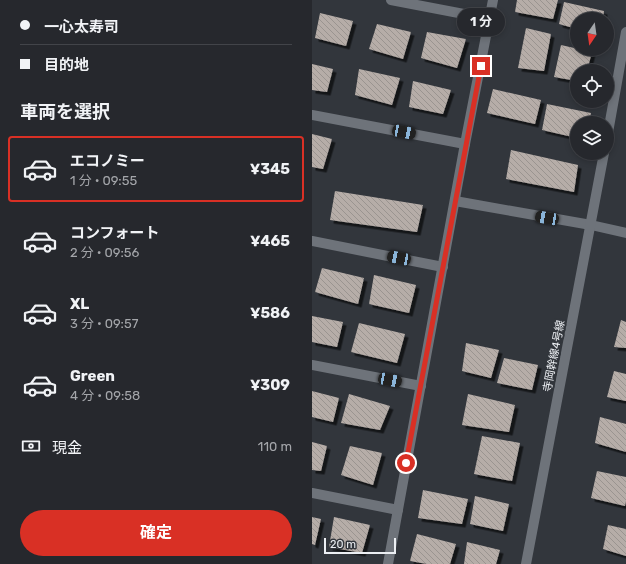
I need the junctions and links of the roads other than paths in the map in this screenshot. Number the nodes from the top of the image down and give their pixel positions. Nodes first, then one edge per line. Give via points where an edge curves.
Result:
1 (391, 0) edge
2 (493, 0) edge
3 (490, 19) junction
4 (626, 32) edge
5 (312, 115) edge
6 (611, 116) edge
7 (465, 144) junction
8 (603, 160) edge
9 (455, 202) junction
10 (591, 225) junction
11 (626, 233) edge
12 (312, 241) edge
13 (443, 267) junction
14 (312, 365) edge
15 (421, 386) junction
16 (312, 493) edge
17 (398, 510) junction
18 (388, 564) edge
19 (526, 564) edge

1 - 3 street
2 - 3 street
3 - 7 street
4 - 6 street
5 - 7 street
7 - 9 street
8 - 10 street, 寺岡幹線4号線
9 - 10 street
9 - 13 street
10 - 11 street
10 - 19 street, 寺岡幹線4号線
12 - 13 street
13 - 15 street
14 - 15 street
15 - 17 street
16 - 17 street
17 - 18 street

